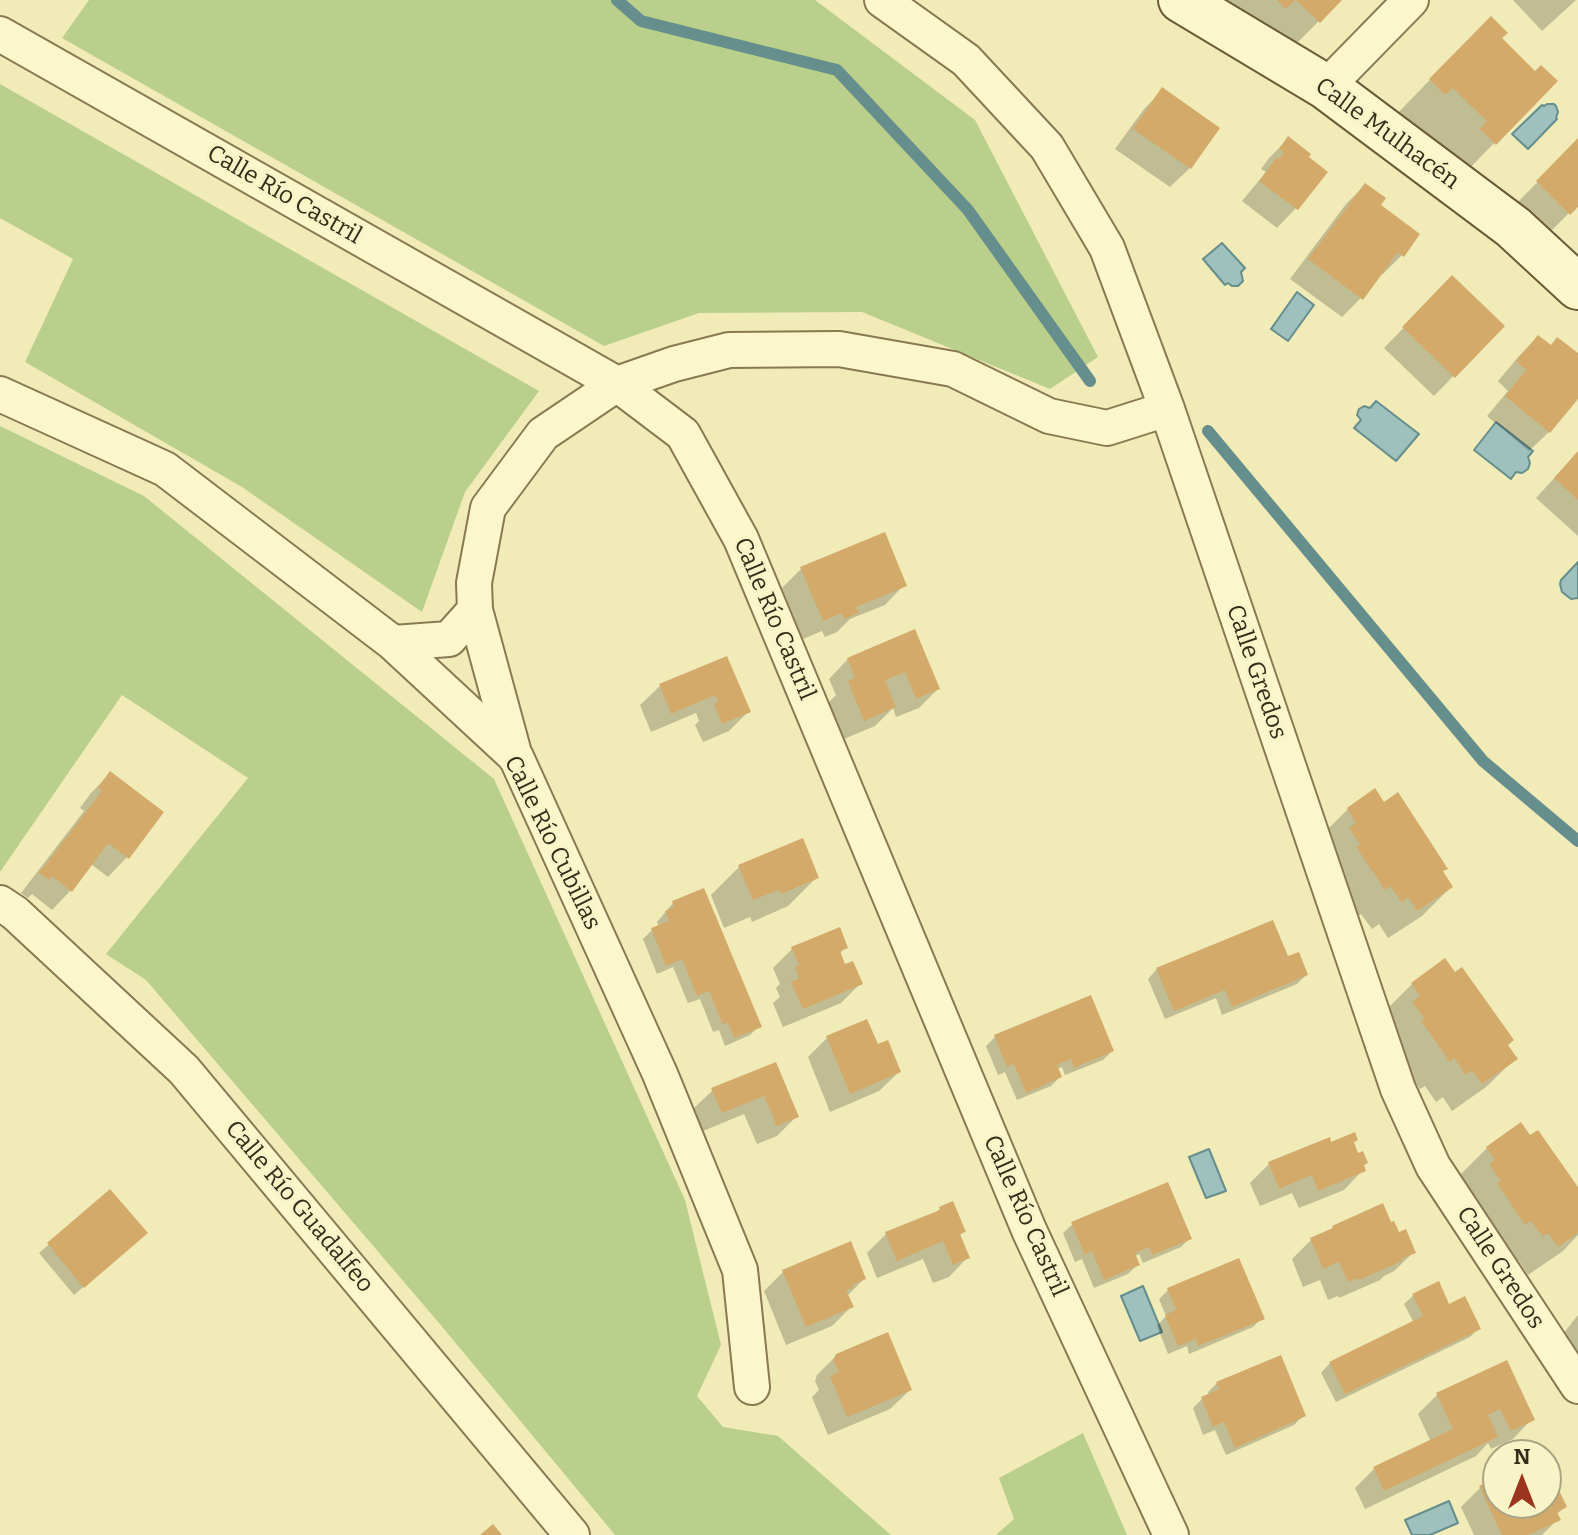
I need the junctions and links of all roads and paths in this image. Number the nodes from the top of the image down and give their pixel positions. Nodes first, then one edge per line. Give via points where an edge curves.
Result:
1 (882, 0) edge
2 (1181, 0) edge
3 (1411, 0) edge
4 (0, 34) edge
5 (1326, 87) junction
6 (1578, 287) edge
7 (617, 384) junction
8 (0, 394) edge
9 (1167, 409) junction
10 (475, 610) junction
11 (393, 643) junction
12 (516, 757) junction
13 (0, 903) edge
14 (1578, 1386) edge
15 (752, 1387) dead end
16 (572, 1535) edge
17 (1171, 1535) edge

1 - 9 street, Calle Gredos via 966,60 1047,147 1107,248
2 - 5 street, Calle Mulhacén
3 - 5 street
4 - 7 street, Calle Río Castril
5 - 6 street, Calle Mulhacén via 1513,227
7 - 9 street via 729,350 839,349 953,369 1049,416 1107,428
7 - 10 street via 543,434 488,508 474,583
7 - 17 street, Calle Río Castril via 683,434 741,539 1029,1230
8 - 11 street, Calle Río Cubillas via 165,469
9 - 14 street, Calle Gredos via 1398,1089 1433,1166
10 - 11 street via 449,639
10 - 12 street
11 - 12 street, Calle Río Cubillas
12 - 15 street, Calle Río Cubillas via 660,1074 740,1270
13 - 16 street, Calle Río Guadalfeo via 184,1070

